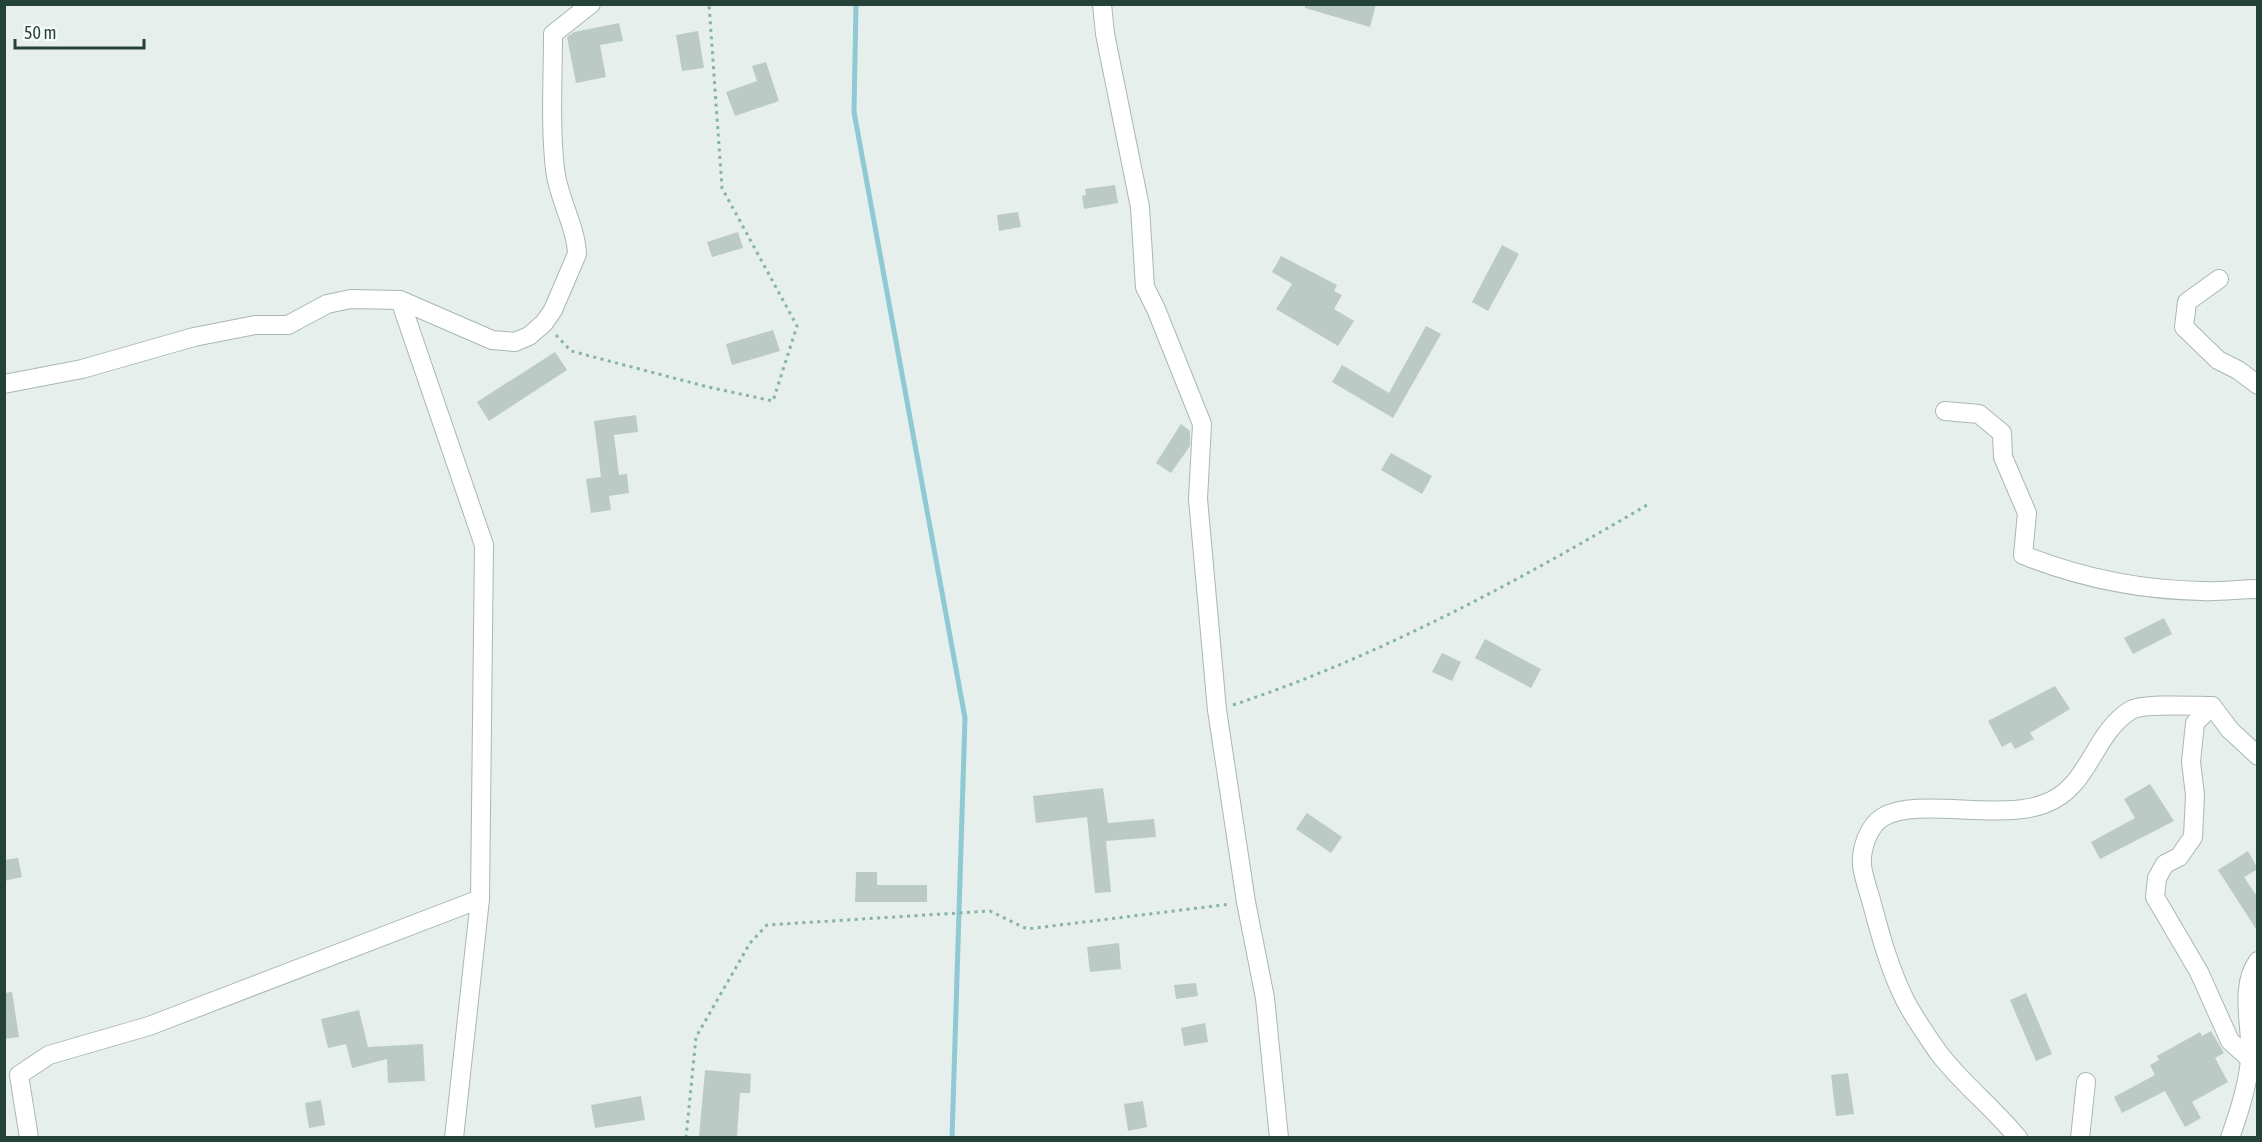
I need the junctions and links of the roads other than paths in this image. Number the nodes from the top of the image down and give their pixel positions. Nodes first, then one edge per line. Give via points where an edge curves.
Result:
1 (591, 4) edge
2 (1102, 4) edge
3 (2219, 279) dead end
4 (400, 300) junction
5 (4, 384) edge
6 (2258, 386) edge
7 (1945, 411) dead end
8 (2258, 589) edge
9 (2212, 706) junction
10 (2258, 756) edge
11 (480, 899) junction
12 (2258, 962) edge
13 (2250, 1059) junction
14 (2086, 1082) dead end
15 (29, 1137) edge
16 (454, 1137) edge
17 (1279, 1137) edge
18 (2018, 1137) edge
19 (2080, 1137) edge
20 (2230, 1137) edge

1 - 4 street via 553,34 555,169 577,254 553,310 529,336 515,342 492,340
2 - 17 street via 1140,207 1145,287 1202,424 1198,499 1217,710 1265,998
3 - 6 street via 2187,302 2184,327 2218,360
4 - 5 street via 351,299 327,304 288,325 255,325 82,369
4 - 11 street via 484,545
7 - 8 street via 1979,414 2002,433 2003,457 2027,513 2023,555 2063,571 2109,582 2205,591
9 - 10 street via 2230,730
9 - 13 street via 2195,723 2191,762 2193,837 2179,857 2165,864 2157,878 2155,897 2199,972 2230,1041
9 - 18 street via 2132,709 2107,733 2074,786 2046,804 2024,810 1901,811 1881,818 1864,840 1862,864 1882,939 1906,1003 1968,1088 1997,1111
11 - 15 street via 150,1026 49,1054 20,1075
11 - 16 street
12 - 13 street via 2248,975
13 - 20 street via 2243,1101
14 - 19 street

